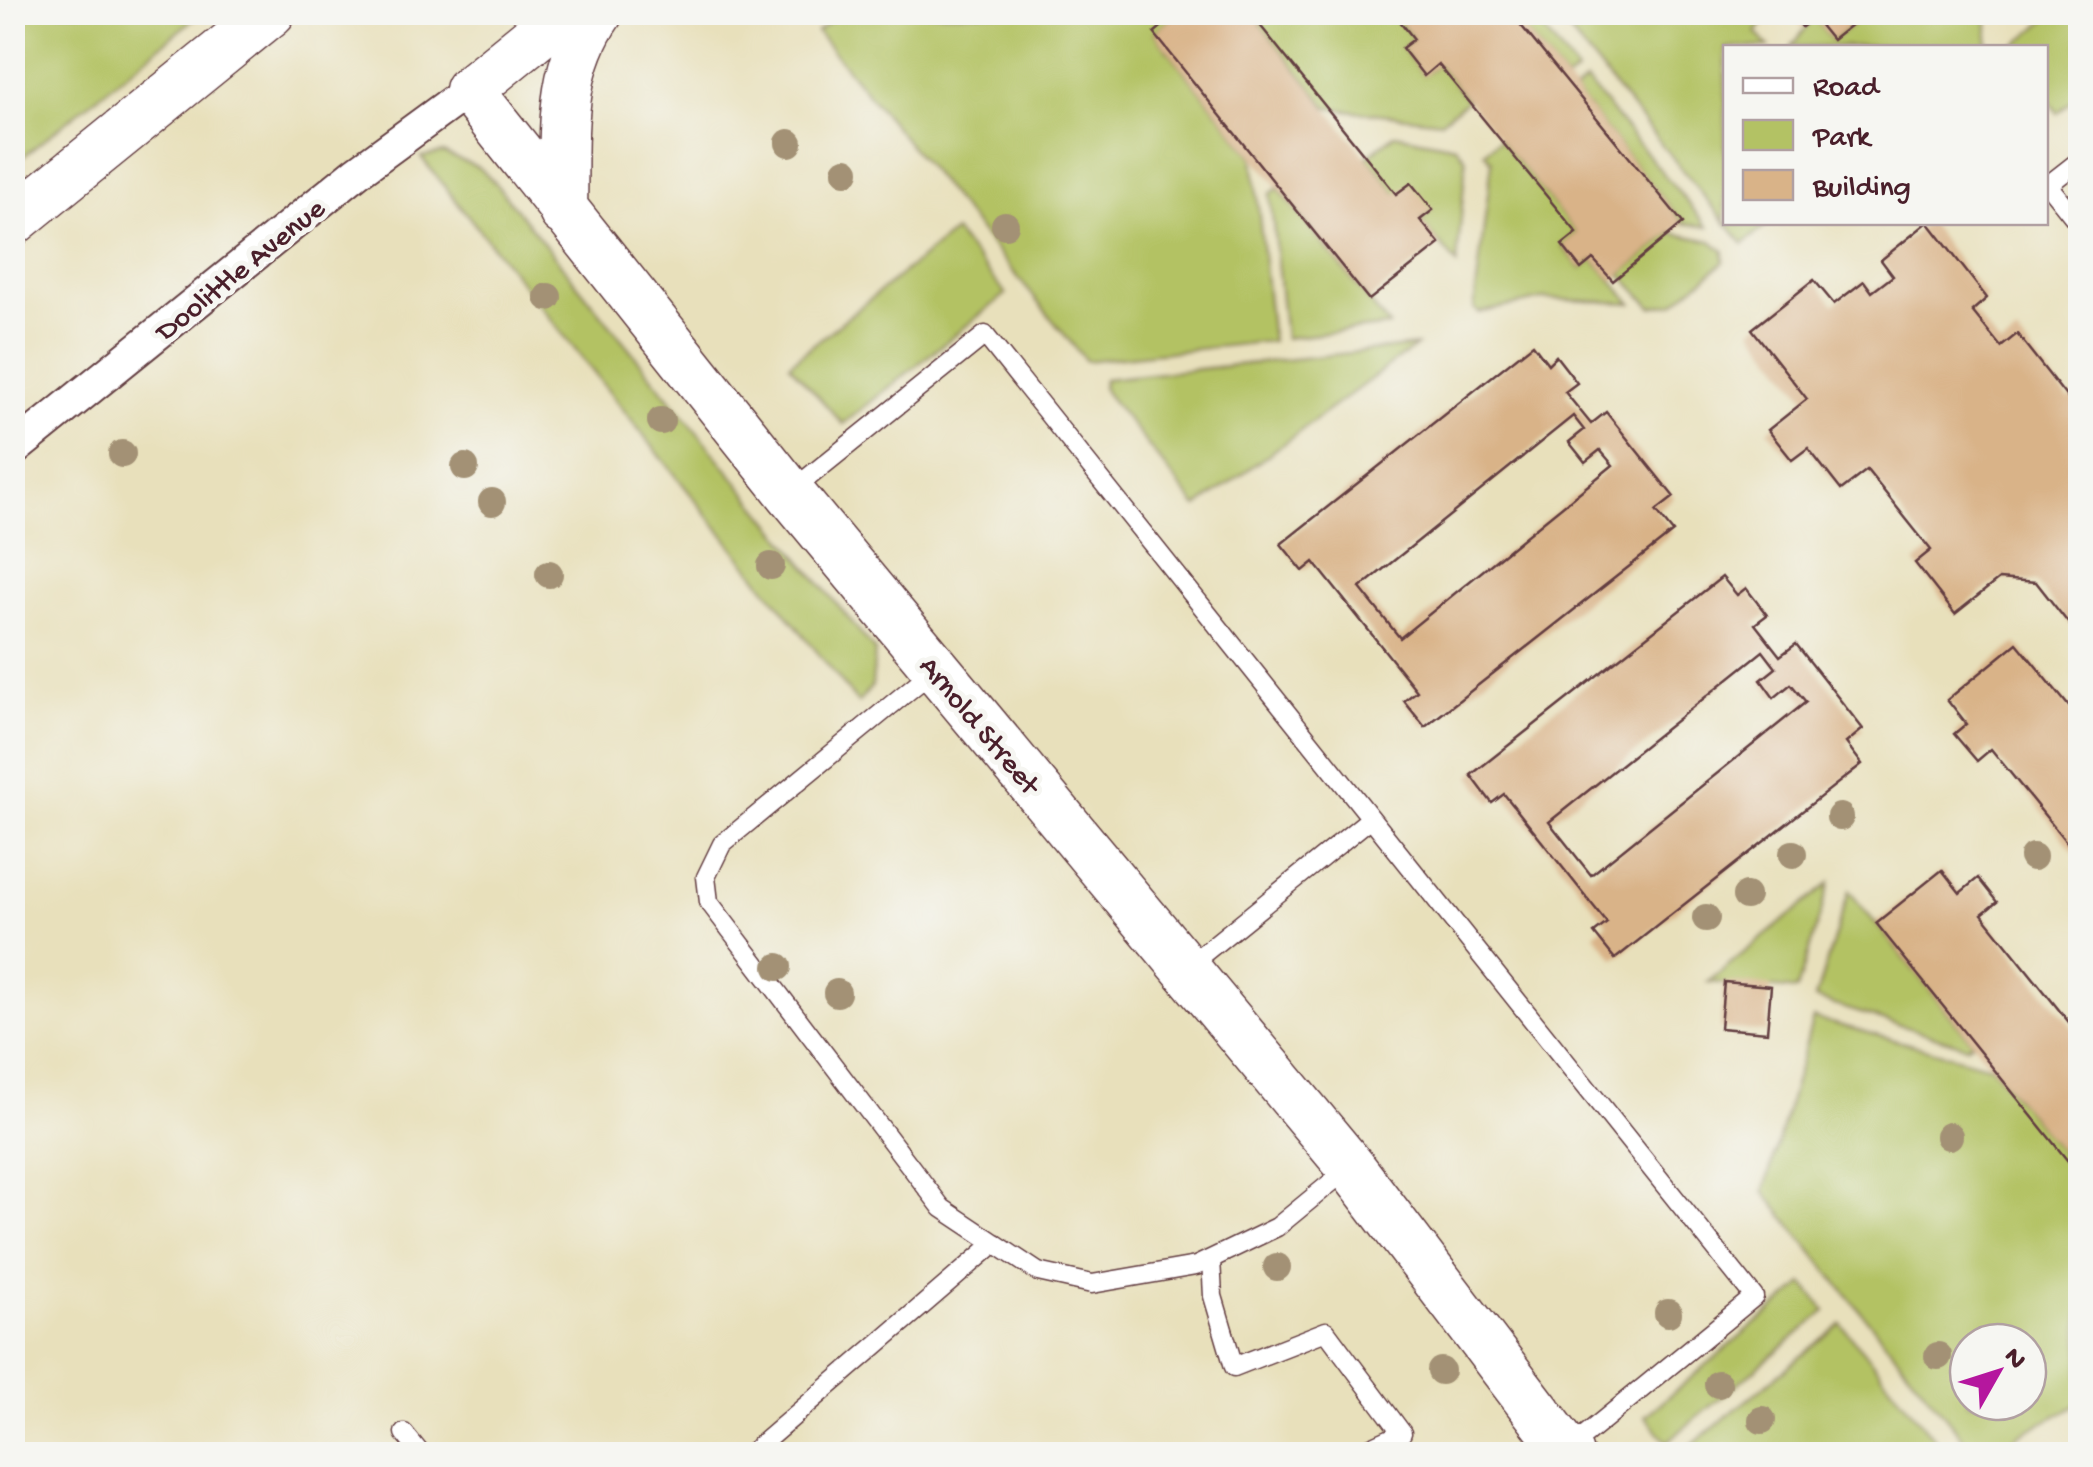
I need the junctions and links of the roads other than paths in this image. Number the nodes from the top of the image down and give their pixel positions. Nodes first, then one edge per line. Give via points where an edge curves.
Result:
1 (271, 12) edge
2 (565, 12) edge
3 (599, 12) edge
4 (469, 90) junction
5 (2080, 160) edge
6 (563, 211) junction
7 (12, 222) edge
8 (2080, 225) edge
9 (12, 450) edge
10 (790, 493) junction
11 (935, 669) junction
12 (1371, 818) junction
13 (1188, 966) junction
14 (1350, 1166) junction
15 (995, 1243) junction
16 (1211, 1259) junction
17 (404, 1433) dead end
18 (1566, 1453) edge
19 (421, 1454) edge
20 (750, 1454) edge
21 (1356, 1454) edge

1 - 7 main road
2 - 4 main road
3 - 6 main road via 576,52 564,97
4 - 6 main road, Arnold Street
4 - 9 street, Doolittle Avenue
5 - 8 lane via 2048,185
6 - 10 main road, Arnold Street
10 - 11 main road, Arnold Street
10 - 12 lane via 985,334
11 - 13 main road, Arnold Street
11 - 15 lane via 722,844 706,877 709,902 942,1208
12 - 13 lane
12 - 18 lane via 1754,1297
13 - 14 main road, Arnold Street
14 - 16 lane via 1277,1227
14 - 18 main road, Arnold Street
15 - 16 lane via 1038,1272 1092,1284 1158,1276
15 - 20 lane
16 - 21 lane via 1213,1296 1234,1367 1326,1331 1402,1433
17 - 19 lane

